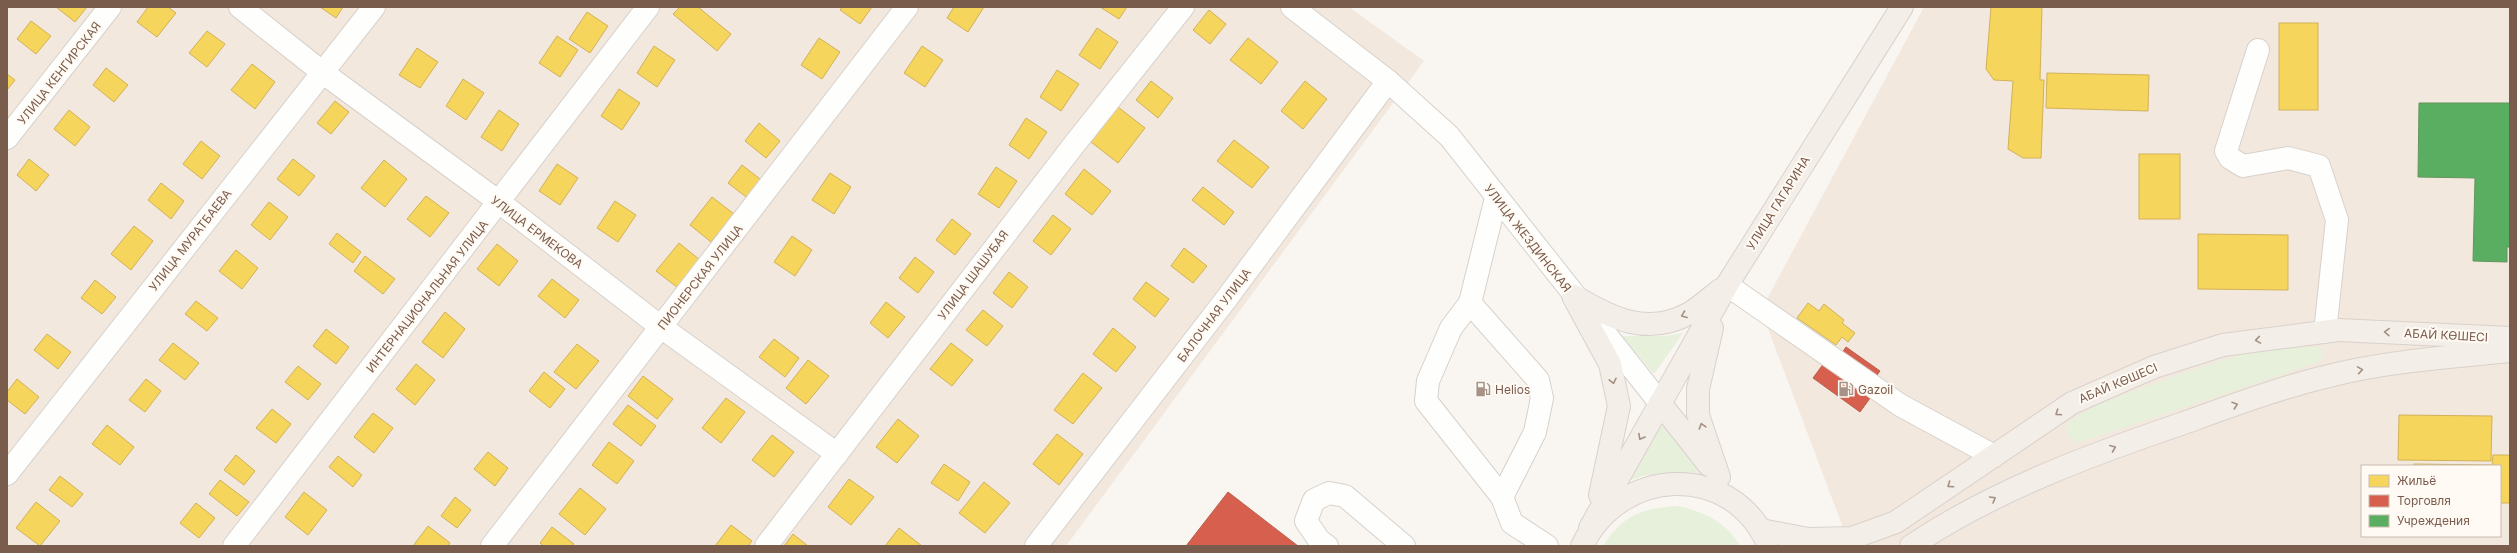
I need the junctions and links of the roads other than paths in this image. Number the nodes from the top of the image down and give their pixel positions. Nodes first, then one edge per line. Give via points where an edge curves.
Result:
1 (110, 7) edge
2 (240, 7) edge
3 (374, 7) edge
4 (648, 7) edge
5 (907, 7) edge
6 (1183, 7) edge
7 (1292, 7) edge
8 (1902, 7) edge
9 (2258, 50) dead end
10 (322, 72) junction
11 (1388, 81) junction
12 (7, 138) edge
13 (1496, 198) junction
14 (499, 202) junction
15 (1727, 285) junction
16 (1573, 296) junction
17 (1470, 303) junction
18 (661, 327) junction
19 (2325, 332) junction
20 (2510, 338) edge
21 (2510, 351) edge
22 (1660, 403) junction
23 (837, 454) junction
24 (1994, 456) junction
25 (7, 474) edge
26 (1719, 477) junction
27 (1502, 497) junction
28 (1759, 530) edge
29 (1586, 537) edge
30 (234, 546) edge
31 (492, 546) edge
32 (766, 546) edge
33 (1036, 546) edge
34 (1328, 546) edge
35 (1404, 546) edge
36 (1547, 546) edge
37 (1776, 546) edge
38 (1911, 546) edge

1 - 12 street, УЛИЦА КЕНГИРСКАЯ
2 - 10 street, УЛИЦА ЕРМЕКОВА
3 - 10 street, УЛИЦА МУРАТБАЕВА
4 - 14 street, ИНТЕРНАЦИОНАЛЬНАЯ УЛИЦА
5 - 18 street, ПИОНЕРСКАЯ УЛИЦА
6 - 23 street, УЛИЦА ШАШУБАЯ via 1068,152
7 - 11 street, УЛИЦА ЖЕЗДИНСКАЯ
8 - 15 main road, УЛИЦА ГАГАРИНА
9 - 19 street via 2226,151 2230,158 2243,166 2288,158 2319,166 2337,220
10 - 14 street, УЛИЦА ЕРМЕКОВА
10 - 25 street, УЛИЦА МУРАТБАЕВА
11 - 13 street, УЛИЦА ЖЕЗДИНСКАЯ via 1449,136
11 - 33 street, БАЛОЧНАЯ УЛИЦА via 1227,298
13 - 16 street, УЛИЦА ЖЕЗДИНСКАЯ
13 - 17 street
14 - 18 street, УЛИЦА ЕРМЕКОВА
14 - 30 street, ИНТЕРНАЦИОНАЛЬНАЯ УЛИЦА
15 -> 16 main road via 1689,313 1668,321 1642,324 1624,322 1607,316
15 - 22 main road, УЛИЦА ГАГАРИНА
15 - 24 street via 1900,405
26 -> 15 main road via 1698,415 1698,389 1706,344
16 - 22 street, УЛИЦА ЖЕЗДИНСКАЯ
16 -> 29 main road via 1610,364 1619,406 1603,486
17 - 27 street via 1538,380 1542,398 1535,432
17 - 27 street via 1451,328 1428,381 1426,401
18 - 23 street, УЛИЦА ЕРМЕКОВА
18 - 31 street, ПИОНЕРСКАЯ УЛИЦА
20 -> 19 main road, АБАЙ КӨШЕСІ via 2430,333
19 -> 24 main road, АБАЙ КӨШЕСІ via 2224,345 2154,367 2072,403
38 -> 21 main road, АБАЙ КӨШЕСІ via 2011,488 2129,442 2246,401 2333,374
22 - 26 main road
22 -> 29 main road, УЛИЦА ГАГАРИНА
23 - 32 street, УЛИЦА ШАШУБАЯ
24 -> 28 main road, АБАЙ КӨШЕСІ via 1896,522 1852,538 1808,539
26 - 28 main road
27 - 36 street via 1512,523
28 - 29 main road via 1724,496 1696,485 1666,484 1636,491 1610,506
28 - 37 main road
34 - 35 street via 1319,540 1306,520 1314,500 1329,493 1345,496

